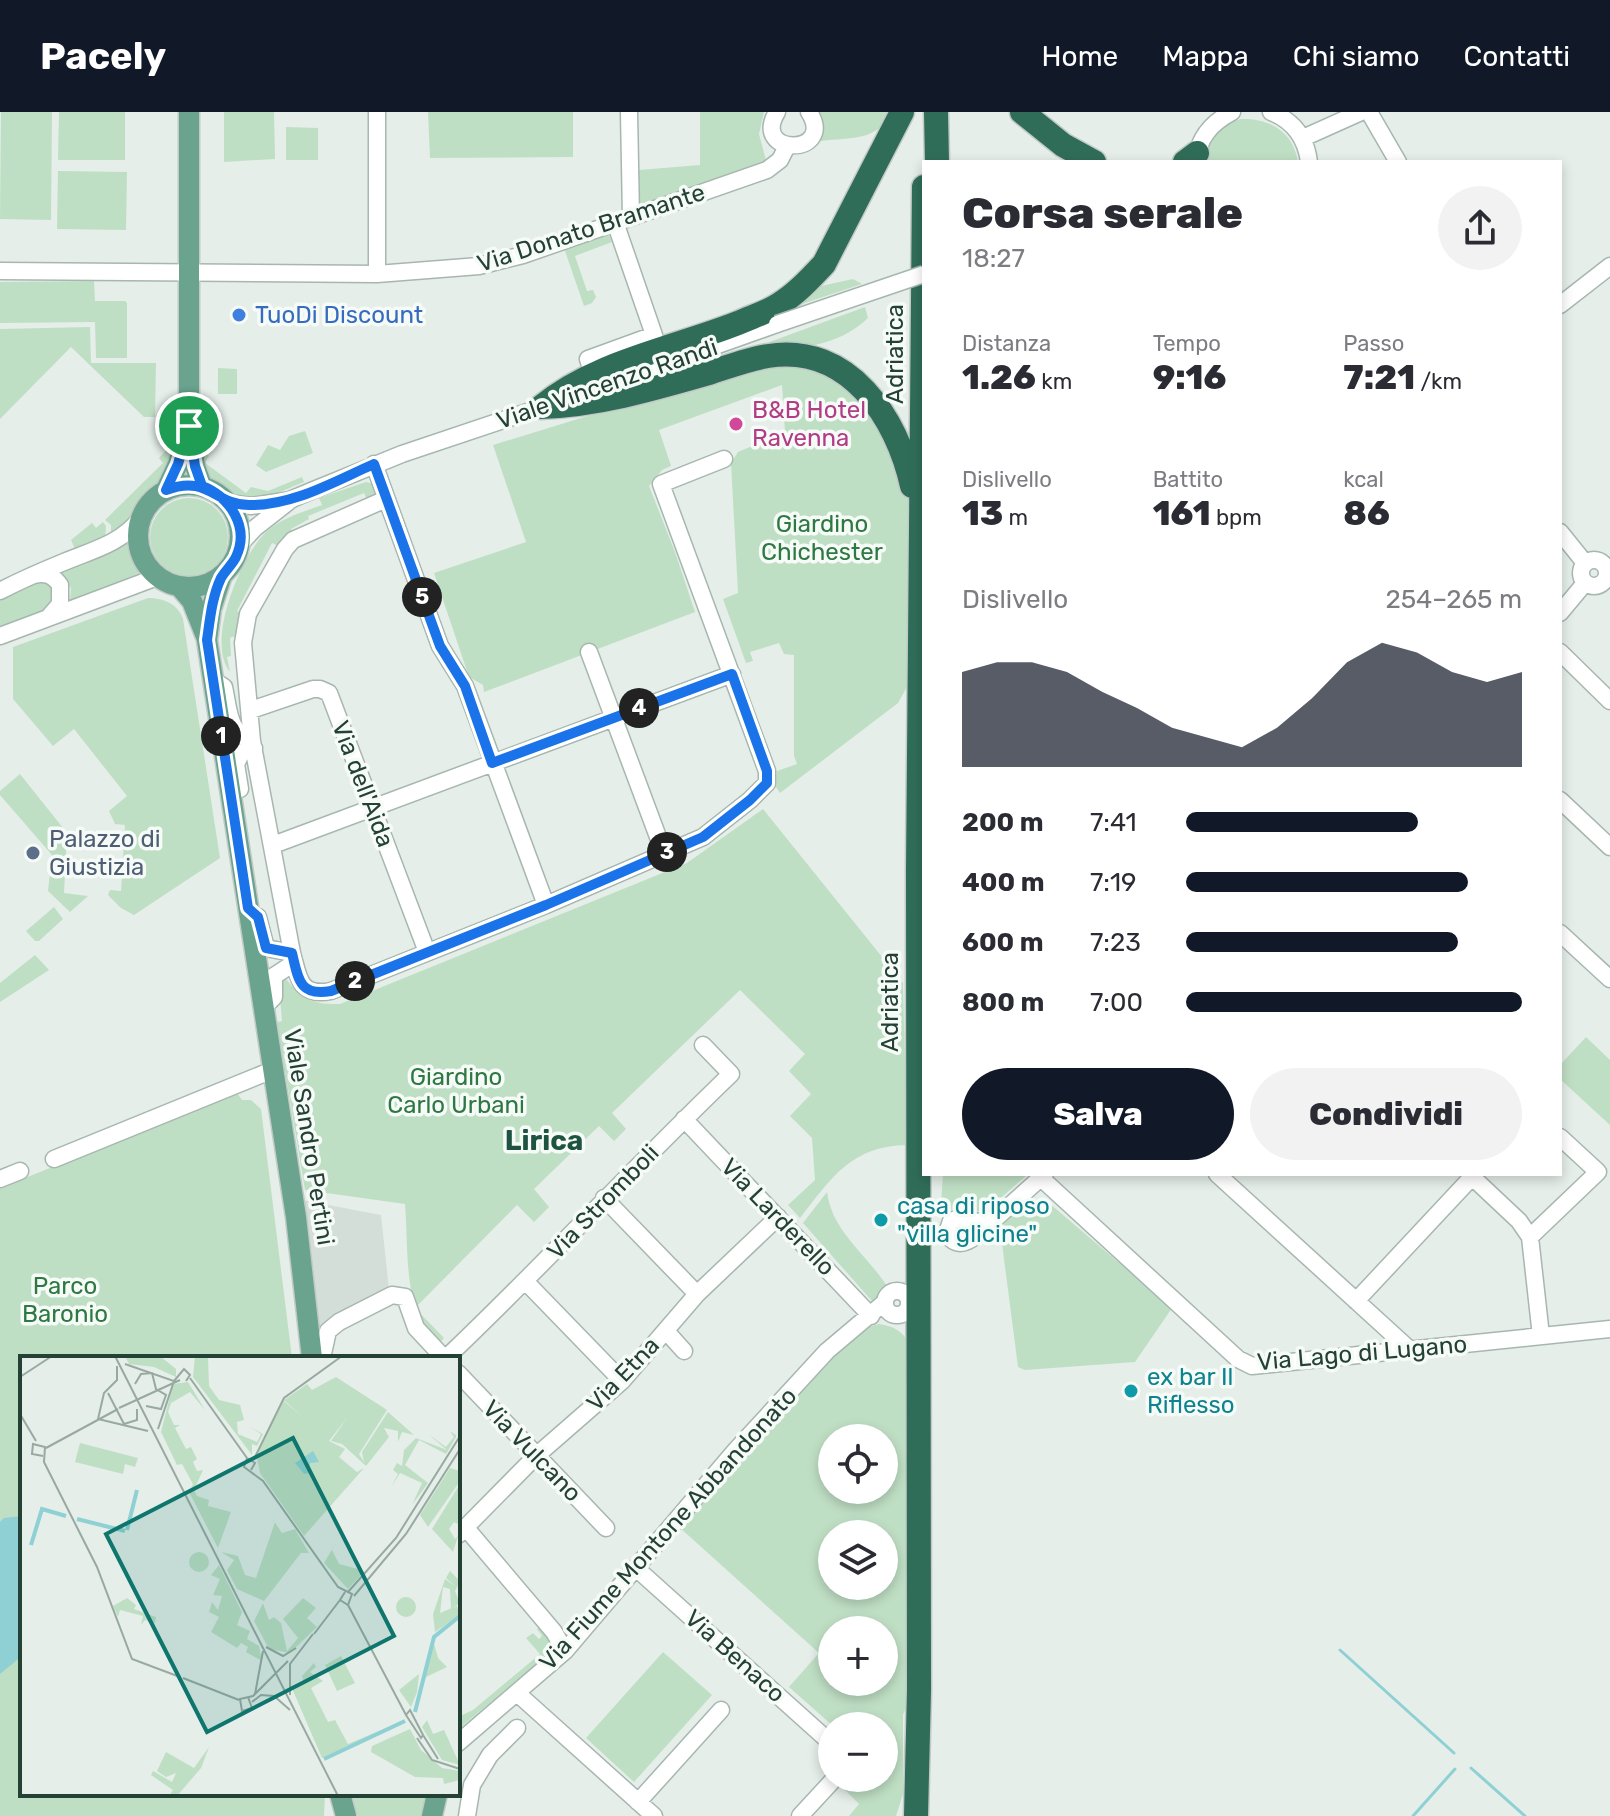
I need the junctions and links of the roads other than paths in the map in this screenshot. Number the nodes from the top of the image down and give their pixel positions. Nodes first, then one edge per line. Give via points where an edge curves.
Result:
1 (189, 112) edge
2 (377, 112) edge
3 (629, 112) edge
4 (777, 112) edge
5 (809, 112) edge
6 (902, 112) edge
7 (924, 112) edge
8 (938, 112) edge
9 (1022, 112) edge
10 (1271, 112) edge
11 (1361, 112) edge
12 (1369, 112) edge
13 (1224, 114) edge
14 (1303, 138) junction
15 (787, 146) junction
16 (1193, 159) edge
17 (932, 160) edge
18 (1090, 160) edge
19 (1308, 160) edge
20 (1397, 160) edge
21 (623, 220) junction
22 (1610, 266) edge
23 (0, 271) edge
24 (188, 272) junction
25 (377, 274) junction
26 (922, 275) edge
27 (1562, 303) edge
28 (593, 374) junction
29 (922, 403) edge
30 (541, 407) junction
31 (189, 426) junction
32 (724, 459) dead end
33 (374, 464) junction
34 (202, 486) junction
35 (166, 490) junction
36 (292, 499) junction
37 (386, 499) junction
38 (228, 503) junction
39 (921, 511) junction
40 (140, 519) junction
41 (1562, 533) edge
42 (240, 544) junction
43 (1599, 560) edge
44 (222, 575) junction
45 (31, 576) junction
46 (157, 577) junction
47 (1585, 583) junction
48 (1607, 586) edge
49 (180, 587) junction
50 (0, 591) edge
51 (1562, 611) edge
52 (47, 619) junction
53 (0, 636) edge
54 (207, 640) junction
55 (589, 652) dead end
56 (1562, 654) edge
57 (732, 674) junction
58 (213, 680) junction
59 (1610, 701) edge
60 (251, 710) junction
61 (614, 717) junction
62 (253, 745) junction
63 (492, 763) junction
64 (1562, 802) edge
65 (373, 807) junction
66 (235, 824) junction
67 (273, 845) junction
68 (1610, 847) edge
69 (664, 853) junction
70 (546, 905) junction
71 (248, 908) junction
72 (1562, 935) edge
73 (427, 952) junction
74 (293, 958) junction
75 (1610, 979) edge
76 (263, 1008) junction
77 (703, 1045) dead end
78 (275, 1069) junction
79 (684, 1119) junction
80 (1562, 1139) edge
81 (54, 1159) dead end
82 (20, 1171) dead end
83 (930, 1176) edge
84 (1043, 1176) edge
85 (1219, 1176) edge
86 (1470, 1176) edge
87 (0, 1179) edge
88 (604, 1198) junction
89 (778, 1217) junction
90 (996, 1218) dead end
91 (1530, 1237) junction
92 (526, 1282) junction
93 (697, 1294) junction
94 (1356, 1301) junction
95 (888, 1308) dead end
96 (871, 1316) junction
97 (1610, 1329) edge
98 (666, 1331) junction
99 (1541, 1336) junction
100 (1409, 1349) junction
101 (684, 1351) dead end
102 (312, 1356) edge
103 (322, 1356) edge
104 (443, 1356) edge
105 (447, 1356) edge
106 (460, 1375) edge
107 (622, 1381) junction
108 (536, 1456) junction
109 (606, 1528) dead end
110 (462, 1532) edge
111 (637, 1569) junction
112 (565, 1651) junction
113 (517, 1693) junction
114 (721, 1710) dead end
115 (517, 1728) dead end
116 (818, 1731) edge
117 (460, 1740) edge
118 (822, 1792) edge
119 (437, 1796) edge
120 (638, 1802) junction
121 (432, 1816) edge
122 (467, 1816) edge
123 (654, 1816) edge
124 (800, 1816) edge
125 (916, 1816) edge
126 (932, 1816) edge

1 - 24 main road
2 - 25 street
3 - 21 street
4 - 15 street via 773,132
5 - 15 street, Via Donato Bramante via 815,128 810,139
6 - 28 highway via 824,264 805,284 754,316
7 - 17 highway
8 - 17 highway
9 - 18 highway
10 - 14 street
11 - 14 street
12 - 20 street
13 - 16 street via 1209,128
14 - 19 street
15 - 21 street, Via Donato Bramante via 767,170
21 - 25 street, Via Donato Bramante via 479,266
21 - 28 street via 654,335 588,359
22 - 27 street
23 - 24 street, Via Donato Bramante
24 - 25 street, Via Donato Bramante
24 - 31 main road
26 - 30 street, Viale Vincenzo Randi, bridge
28 - 30 highway
29 - 39 highway, Adriatica
30 - 33 street, Viale Vincenzo Randi
30 - 39 highway via 581,406 626,396 768,355 827,362 869,393 885,416 905,455
31 - 34 main road
31 - 35 main road
32 - 57 street via 661,484
33 - 36 street, Viale Vincenzo Randi
33 - 37 street
34 - 35 main road
34 - 38 main road
35 - 40 main road
36 - 38 street, Viale Vincenzo Randi via 251,506
36 - 42 street, Viale Vincenzo Randi
37 - 60 street via 300,535 285,549 244,623
37 - 63 street via 440,646 465,686
38 - 42 main road via 238,522
39 - 125 highway, Adriatica
40 - 45 street via 110,544
40 - 46 main road via 138,546
41 - 43 street
42 - 44 main road
43 - 47 street via 1581,572
43 - 48 street via 1608,574
44 - 49 main road via 202,586
44 - 54 main road, Viale Sandro Pertini
45 - 50 street
45 - 52 street via 49,575 60,585 60,604
46 - 49 main road
46 - 52 street
47 - 48 street
47 - 51 street
49 - 54 main road, Viale Sandro Pertini via 192,601
52 - 53 street
54 - 58 main road, Viale Sandro Pertini
55 - 61 street
56 - 59 street
57 - 61 street
57 - 69 street via 767,783 703,837
58 - 62 street via 224,687 234,729
58 - 66 main road, Viale Sandro Pertini
60 - 62 street
60 - 65 street, Via dell'Aida via 313,689 329,693
61 - 63 street
61 - 69 street
62 - 66 street via 236,764 242,808
62 - 67 street
63 - 65 street
63 - 70 street
64 - 68 street
65 - 67 street
65 - 73 street, Via dell'Aida
66 - 71 main road, Viale Sandro Pertini
67 - 74 street
69 - 70 street
70 - 73 street
71 - 74 street via 258,917 266,948
71 - 76 main road, Viale Sandro Pertini
72 - 75 street
73 - 74 street via 318,993 299,981
74 - 76 street via 274,976 274,997
76 - 78 main road, Viale Sandro Pertini
77 - 79 street, Via Stromboli via 731,1074
78 - 81 street
78 - 102 main road, Viale Sandro Pertini
79 - 88 street, Via Stromboli
79 - 89 street, Via Larderello
80 - 91 street via 1598,1172
82 - 87 street
83 - 126 highway
84 - 90 street
84 - 100 street, Via Lago di Lugano via 1245,1363 1260,1366
85 - 94 street
86 - 91 street
86 - 94 street
88 - 92 street, Via Stromboli
88 - 93 street
89 - 93 street, Via Etna
89 - 96 street, Via Larderello
91 - 99 street
92 - 105 street, Via Stromboli
92 - 107 street
93 - 98 street, Via Etna
94 - 100 street
95 - 96 street
96 - 111 street, Via Fiume Montone Abbandonato via 827,1351
97 - 99 street, Via Lago di Lugano
98 - 101 street
98 - 107 street, Via Etna
99 - 100 street, Via Lago di Lugano
103 - 104 street via 328,1331 392,1295 405,1297 416,1328
106 - 108 street, Via Vulcano
107 - 108 street, Via Etna
108 - 109 street, Via Vulcano
108 - 110 street, Via Etna
110 - 112 street, Via Etna via 554,1632
111 - 112 street, Via Fiume Montone Abbandonato
111 - 116 street, Via Benaco
112 - 113 street, Via Fiume Montone Abbandonato
113 - 117 street, Via Fiume Montone Abbandonato
113 - 120 street
114 - 120 street
115 - 122 street via 490,1755 472,1785
118 - 124 street
119 - 121 main road
120 - 123 street

